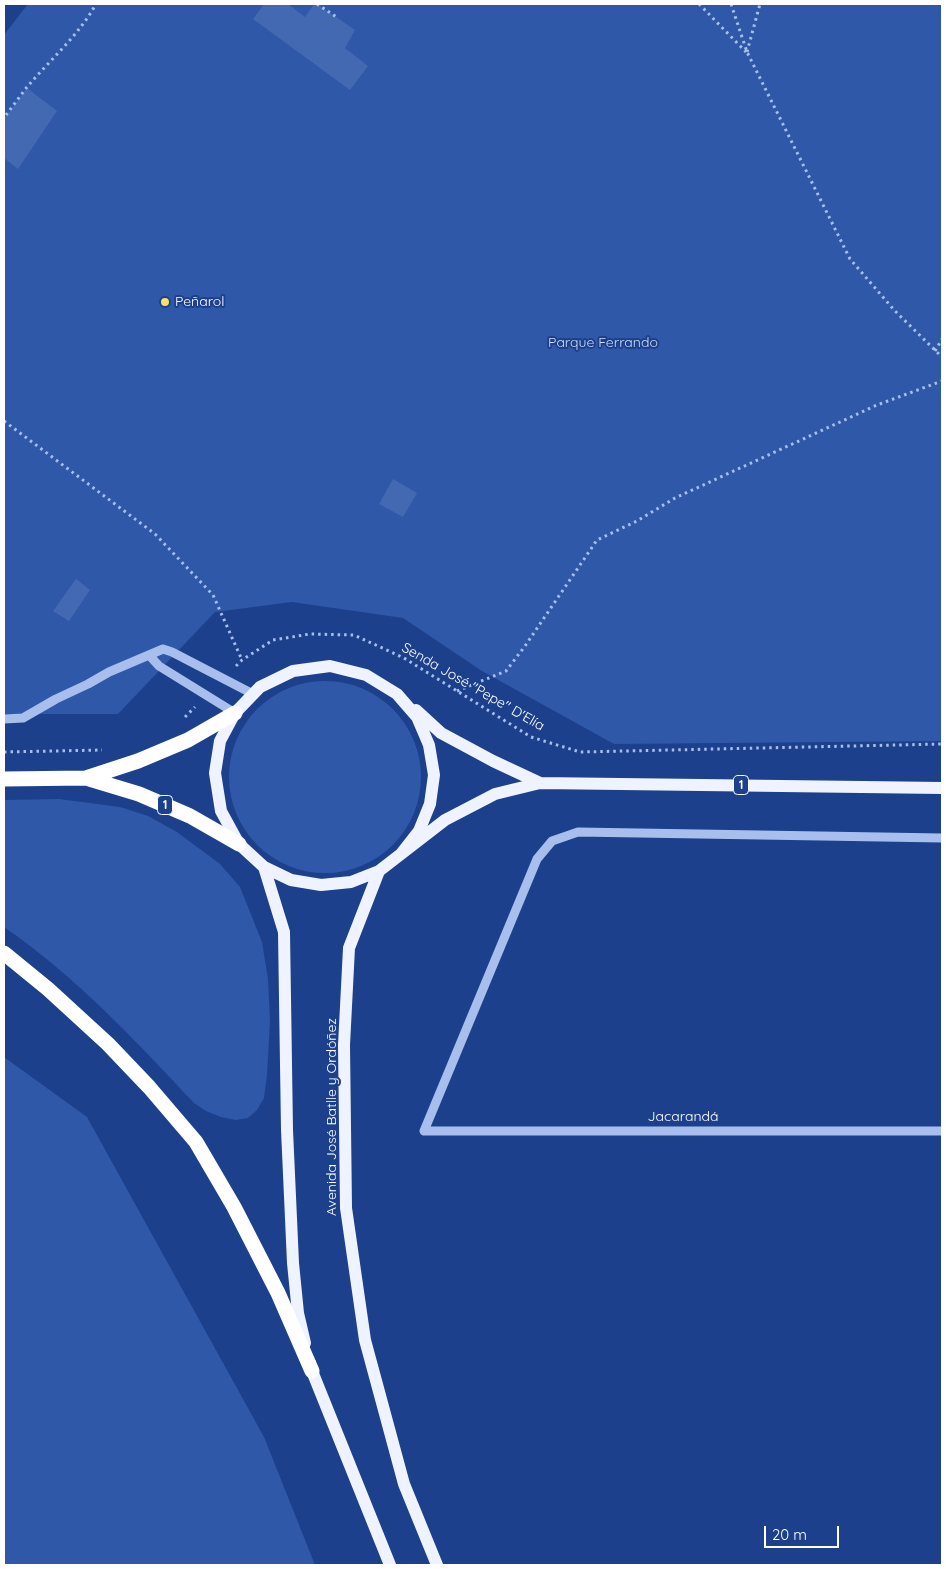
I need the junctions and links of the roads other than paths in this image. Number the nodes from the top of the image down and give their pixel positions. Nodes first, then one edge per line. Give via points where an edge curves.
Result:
1 (149, 655) junction
2 (253, 694) junction
3 (397, 694) junction
4 (235, 712) junction
5 (4, 719) edge
6 (86, 778) junction
7 (4, 779) edge
8 (540, 783) junction
9 (942, 788) edge
10 (942, 838) edge
11 (239, 844) junction
12 (401, 854) junction
13 (264, 867) junction
14 (379, 871) junction
15 (4, 954) edge
16 (942, 1131) edge
17 (312, 1371) junction
18 (390, 1565) edge
19 (437, 1565) edge

1 - 2 street via 163,648
1 - 4 street via 159,666
1 - 5 street via 109,672 23,718
2 - 3 main road, 1 via 293,670 330,666 366,675
2 - 4 main road, 1
3 - 8 main road, 1 via 441,733
3 - 12 main road, 1 via 417,717 430,745 434,775 430,804 419,831
4 - 6 highway, 1 via 188,740
4 - 11 main road, 1 via 220,742 215,773 220,811
6 - 7 highway, 1
6 - 11 highway, 1 via 190,816
8 - 9 main road, 1
8 - 12 main road, 1 via 495,794 445,820
10 - 16 street, Jacarandá via 578,832 552,841 537,859 424,1131
11 - 13 main road, 1
12 - 14 main road, 1
13 - 14 main road, 1 via 291,880 321,885 351,882
13 - 17 main road via 284,932 293,1264 298,1313
14 - 19 main road, Avenida José Batlle y Ordóñez via 350,948 344,1045 346,1208 365,1340 404,1484
15 - 17 highway via 108,1044 196,1142 278,1293
17 - 18 main road

